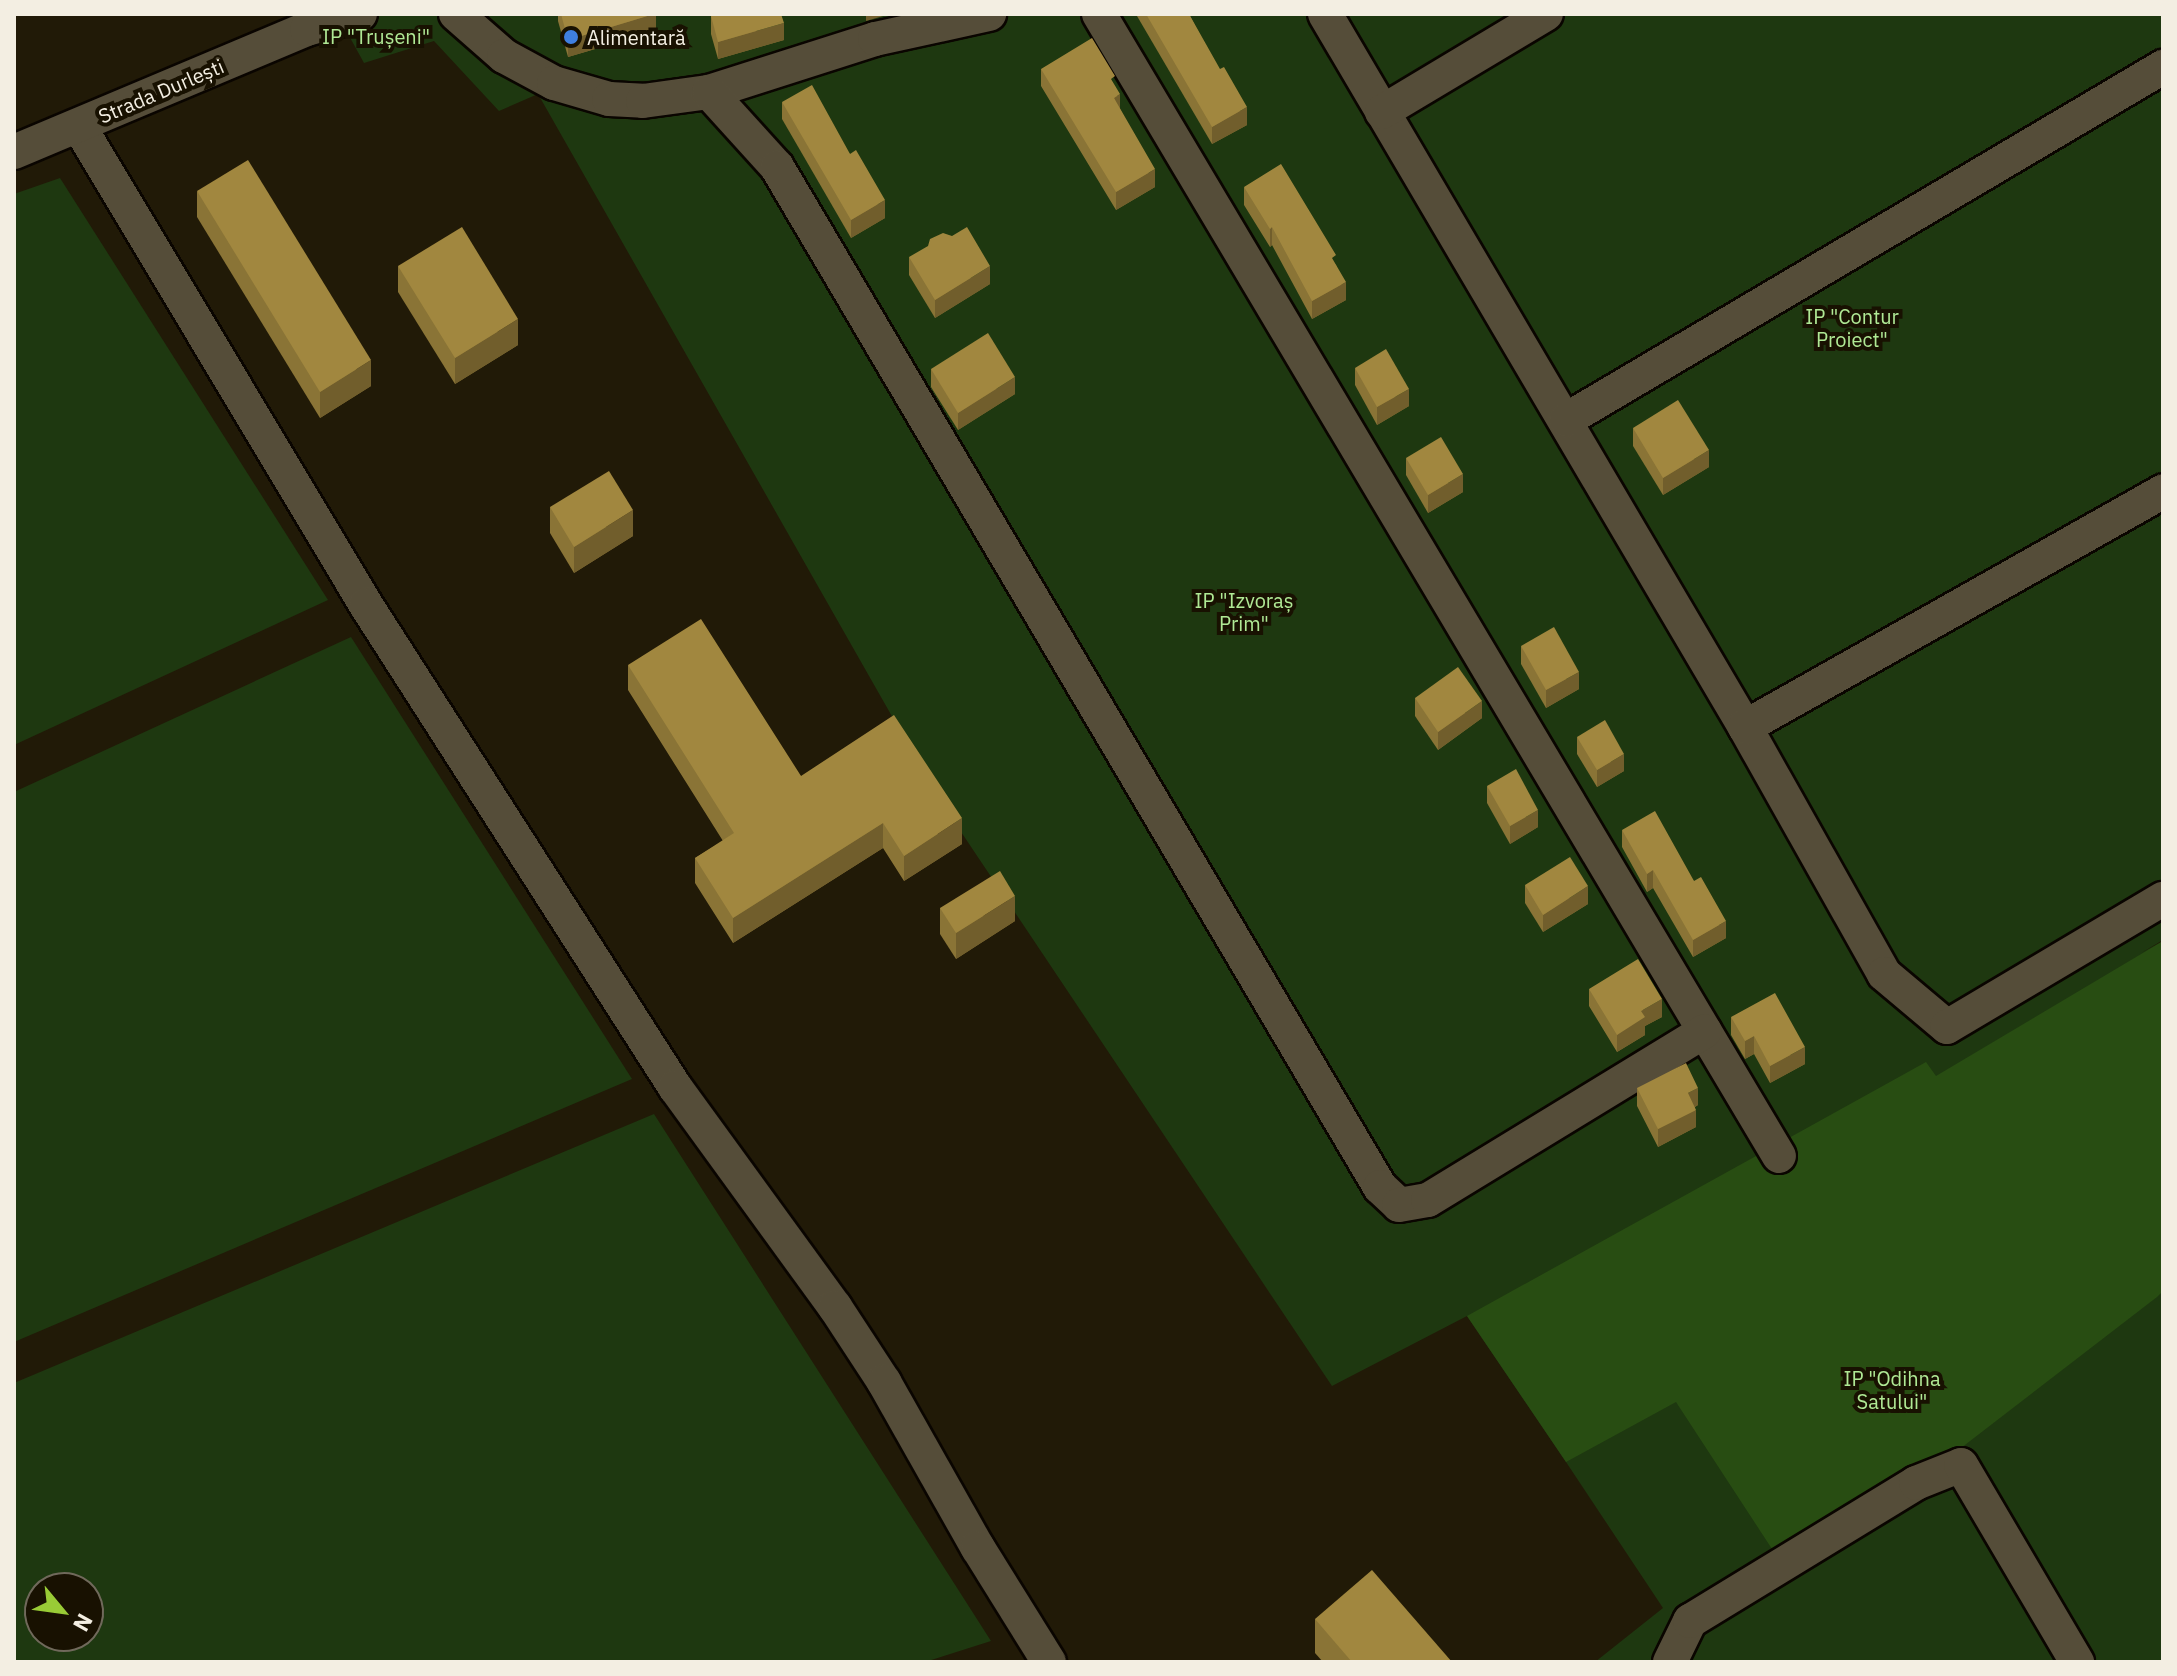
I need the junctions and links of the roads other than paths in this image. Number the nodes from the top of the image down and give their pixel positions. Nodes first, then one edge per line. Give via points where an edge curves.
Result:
1 (360, 14) edge
2 (456, 14) edge
3 (989, 14) edge
4 (1099, 14) edge
5 (1325, 14) edge
6 (1546, 14) edge
7 (302, 22) edge
8 (2163, 67) edge
9 (709, 92) junction
10 (1382, 112) junction
11 (79, 126) junction
12 (14, 152) edge
13 (1566, 420) junction
14 (2163, 491) edge
15 (1745, 727) junction
16 (2163, 899) edge
17 (1705, 1031) junction
18 (1779, 1156) dead end
19 (1049, 1662) edge
20 (1670, 1662) edge
21 (2077, 1662) edge

1 - 7 street, Strada Durlești
2 - 9 street via 504,56 554,83 609,99 643,101
3 - 9 street via 875,39
4 - 17 street
5 - 10 street
6 - 10 street
7 - 11 street, Strada Durlești
8 - 13 street
9 - 17 street via 777,167 1372,1173 1399,1205 1428,1200
10 - 13 street
11 - 12 street, Strada Durlești
11 - 19 street via 366,605 675,1087 851,1332
13 - 15 street
14 - 15 street
15 - 16 street via 1884,974 1947,1027
17 - 18 street
20 - 21 street via 1690,1621 1916,1483 1961,1465

